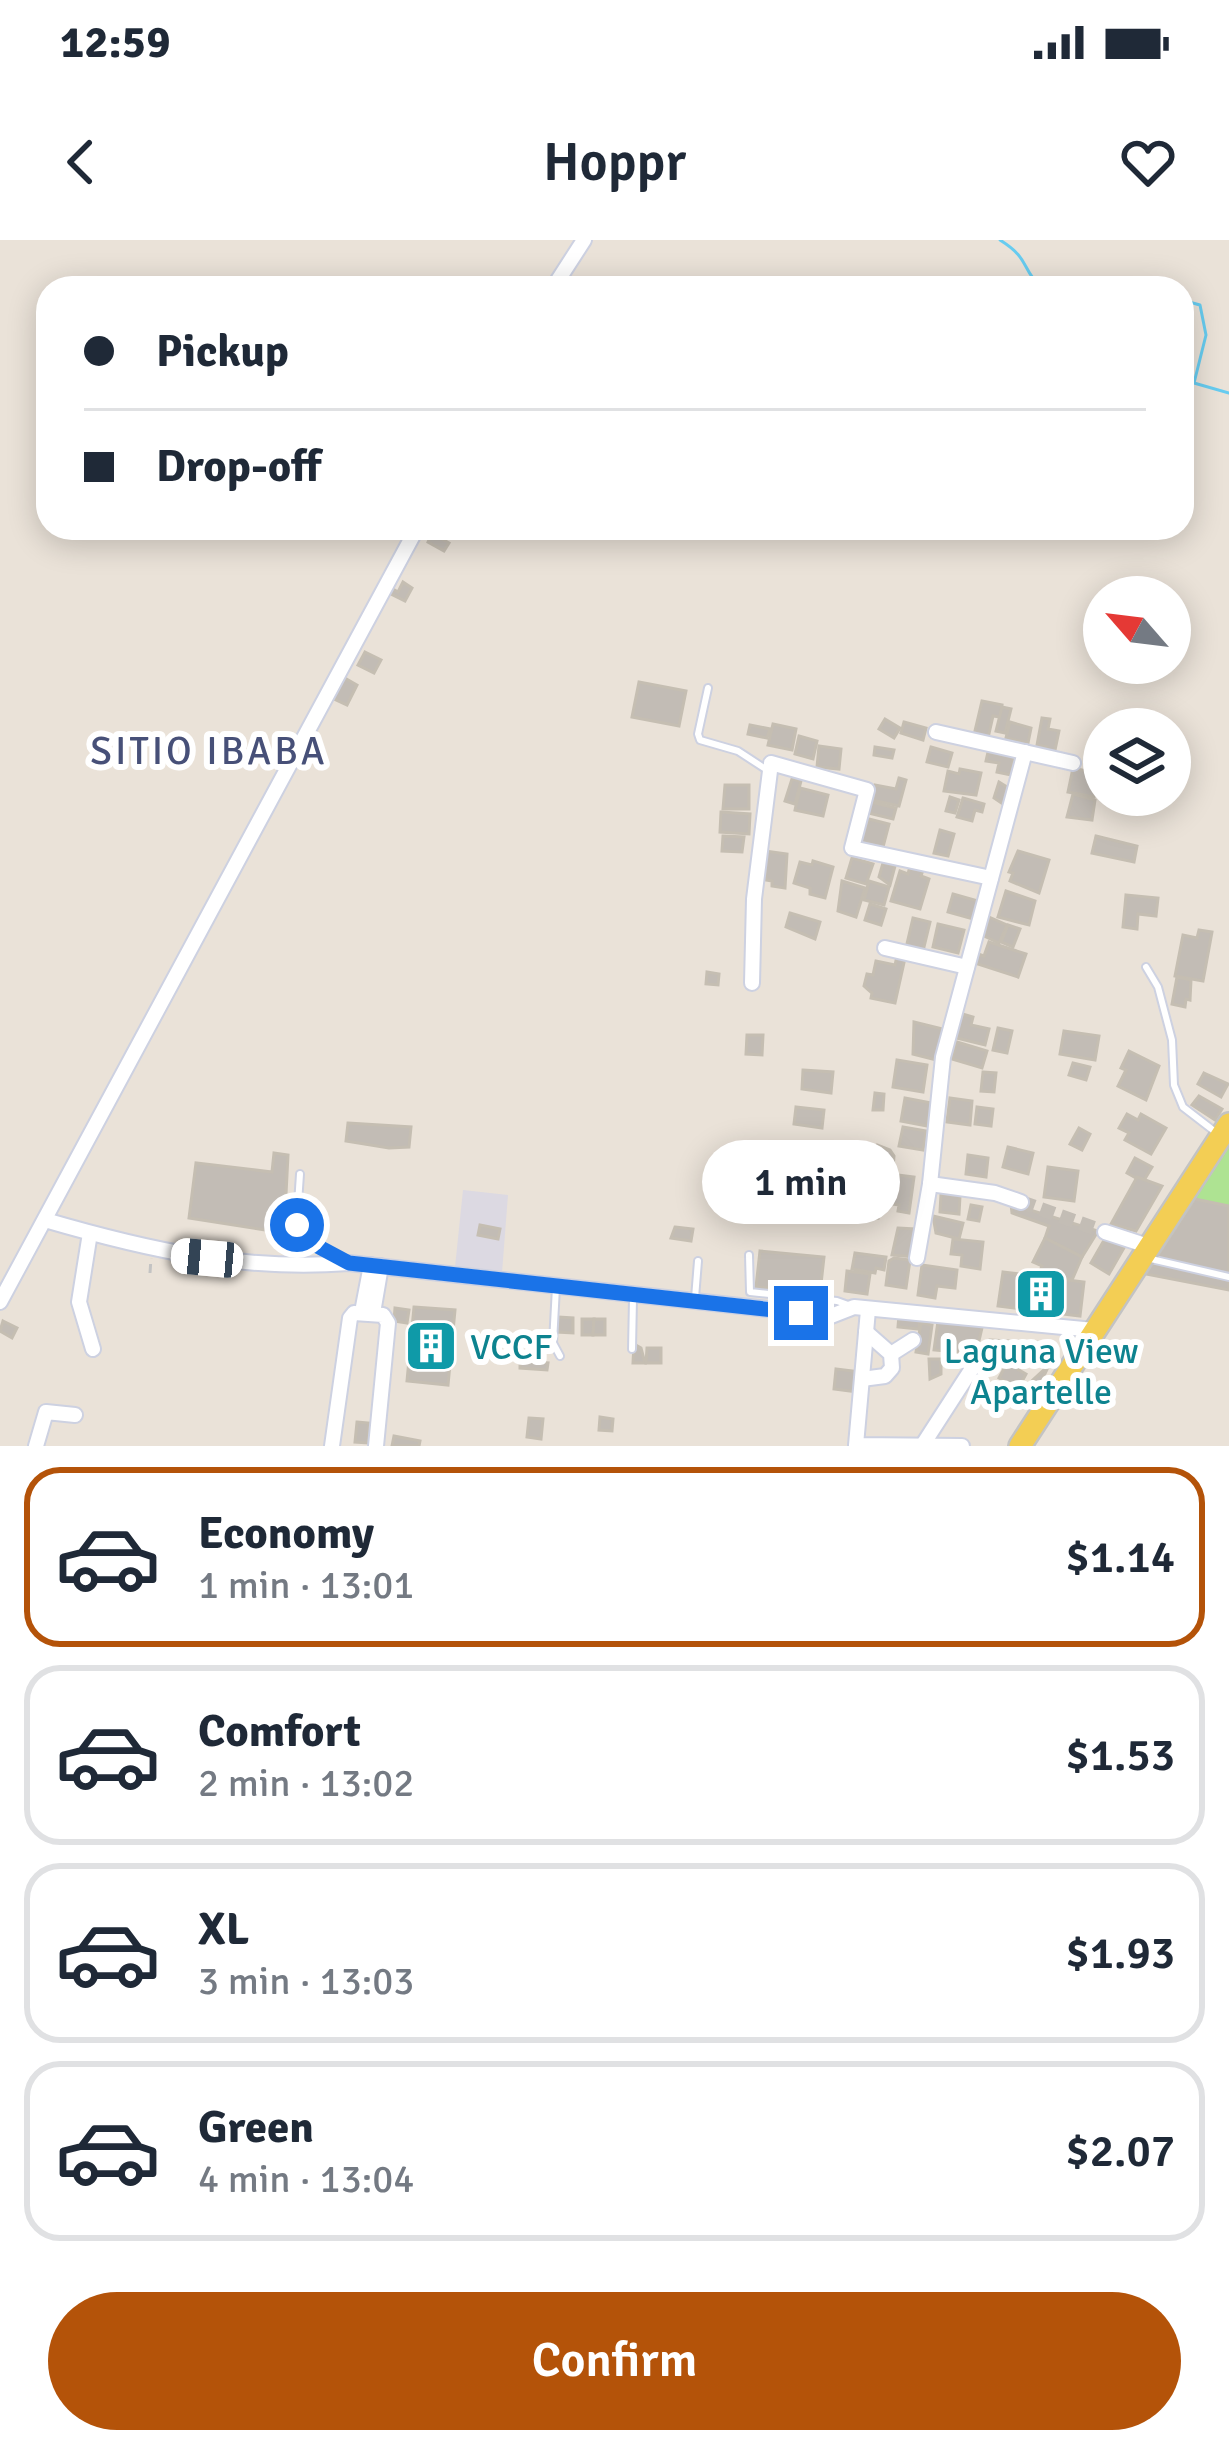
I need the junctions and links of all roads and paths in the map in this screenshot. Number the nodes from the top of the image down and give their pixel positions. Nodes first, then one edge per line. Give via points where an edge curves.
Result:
1 (584, 240) edge
2 (561, 276) edge
3 (411, 540) edge
4 (708, 688) dead end
5 (936, 732) dead end
6 (1025, 752) junction
7 (1072, 763) dead end
8 (770, 772) junction
9 (991, 878) junction
10 (885, 948) dead end
11 (967, 967) junction
12 (1146, 967) dead end
13 (752, 983) dead end
14 (1225, 1130) edge
15 (300, 1174) dead end
16 (930, 1184) junction
17 (1021, 1202) tunnel mouth
18 (45, 1220) junction
19 (1105, 1232) tunnel mouth
20 (90, 1234) junction
21 (151, 1250) junction
22 (1145, 1251) junction
23 (749, 1255) dead end
24 (917, 1258) dead end
25 (698, 1261) dead end
26 (349, 1263) junction
27 (376, 1266) junction
28 (150, 1274) dead end
29 (1229, 1277) edge
30 (556, 1286) junction
31 (634, 1295) junction
32 (0, 1302) edge
33 (695, 1302) junction
34 (861, 1309) junction
35 (367, 1313) junction
36 (1094, 1330) junction
37 (866, 1332) junction
38 (913, 1340) dead end
39 (93, 1349) dead end
40 (632, 1349) dead end
41 (982, 1353) dead end
42 (891, 1354) junction
43 (560, 1356) dead end
44 (862, 1379) junction
45 (75, 1415) dead end
46 (36, 1446) edge
47 (332, 1446) edge
48 (376, 1446) edge
49 (922, 1446) edge
50 (962, 1446) edge
51 (1020, 1446) edge

1 - 2 street
3 - 18 street
4 - 8 lane via 700,740
5 - 6 street
6 - 7 street
6 - 9 street
8 - 9 street via 771,764 868,790 852,848
8 - 13 street
9 - 11 street
10 - 11 street
11 - 16 street via 943,1057
12 - 14 lane via 1158,987 1183,1107
14 - 22 main road
15 - 26 lane via 297,1225 306,1240
16 - 17 street
16 - 24 street
18 - 20 street
18 - 32 street
19 - 22 street
20 - 21 street
20 - 39 street via 79,1302
21 - 26 street
21 - 28 path
22 - 29 lane
22 - 36 main road
23 - 34 lane via 750,1292
25 - 33 lane
26 - 27 street
27 - 30 street
27 - 35 street
30 - 31 street
30 - 43 lane via 553,1343
31 - 33 street
31 - 40 lane
33 - 34 street via 831,1316
34 - 36 street
34 - 37 street
35 - 47 street via 350,1318
35 - 48 street via 388,1323
36 - 51 main road
37 - 42 street
37 - 44 street
38 - 42 street
41 - 49 street
42 - 44 street via 885,1376
44 - 49 street via 856,1445
45 - 46 street via 46,1412
49 - 50 street

